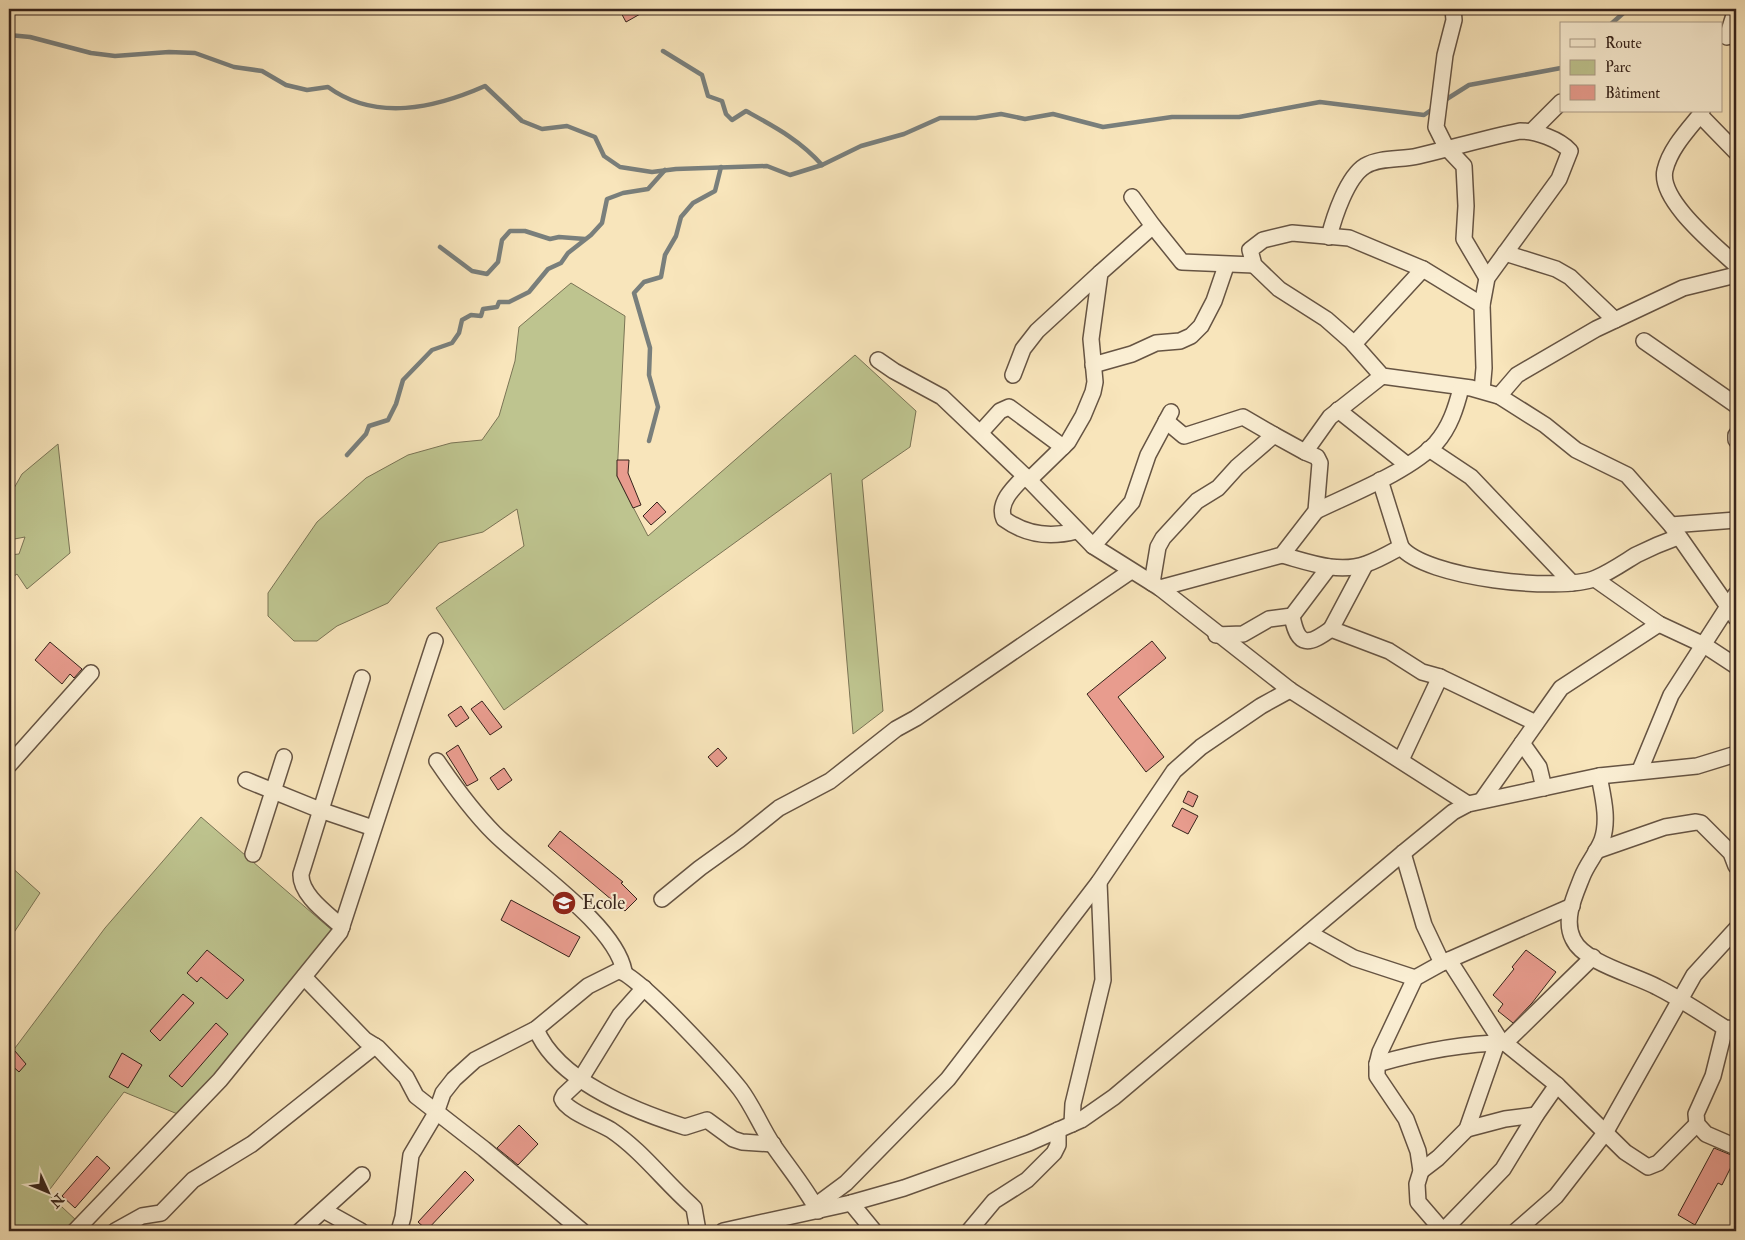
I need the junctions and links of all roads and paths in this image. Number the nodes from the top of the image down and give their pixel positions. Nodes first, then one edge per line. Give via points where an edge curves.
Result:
1 (1453, 9) edge
2 (1736, 9) edge
3 (1728, 37) edge
4 (1560, 103) edge
5 (1701, 113) edge
6 (1532, 131) junction
7 (1446, 147) junction
8 (1736, 152) edge
9 (1132, 197) dead end
10 (1153, 226) junction
11 (1329, 237) junction
12 (1505, 253) junction
13 (1254, 265) junction
14 (1736, 265) edge
15 (1226, 266) junction
16 (1423, 269) junction
17 (1100, 273) junction
18 (1736, 275) edge
19 (1487, 278) junction
20 (1482, 305) junction
21 (1615, 320) junction
22 (1644, 341) dead end
23 (1354, 344) junction
24 (878, 360) dead end
25 (1093, 365) junction
26 (1013, 375) dead end
27 (1382, 376) junction
28 (1461, 388) junction
29 (1482, 391) junction
30 (1499, 396) junction
31 (1736, 405) edge
32 (1338, 410) junction
33 (980, 432) junction
34 (1736, 434) edge
35 (1274, 435) junction
36 (1736, 440) edge
37 (1063, 448) junction
38 (1429, 449) junction
39 (1305, 452) junction
40 (1406, 464) junction
41 (1027, 478) junction
42 (1380, 480) junction
43 (1316, 511) junction
44 (1736, 520) edge
45 (1076, 530) junction
46 (1675, 531) junction
47 (1093, 546) junction
48 (1401, 548) junction
49 (1282, 555) junction
50 (1365, 565) junction
51 (1329, 567) junction
52 (1131, 571) junction
53 (1595, 579) junction
54 (1572, 583) junction
55 (1156, 586) junction
56 (1736, 594) edge
57 (1732, 613) edge
58 (1292, 616) junction
59 (1659, 624) junction
60 (1331, 629) junction
61 (1216, 634) junction
62 (435, 641) dead end
63 (1704, 645) junction
64 (1736, 666) edge
65 (91, 672) dead end
66 (362, 678) dead end
67 (1440, 678) junction
68 (1290, 690) junction
69 (1536, 723) junction
70 (1522, 743) junction
71 (1736, 754) edge
72 (284, 757) dead end
73 (1400, 760) junction
74 (436, 761) dead end
75 (9, 765) edge
76 (1640, 770) junction
77 (1600, 776) junction
78 (246, 780) dead end
79 (1544, 788) junction
80 (274, 790) junction
81 (1475, 802) junction
82 (320, 810) junction
83 (373, 828) junction
84 (1596, 851) junction
85 (1404, 853) junction
86 (253, 854) dead end
87 (1736, 866) edge
88 (1099, 882) junction
89 (662, 899) dead end
90 (1572, 906) junction
91 (342, 927) junction
92 (1736, 928) edge
93 (1309, 933) junction
94 (1593, 957) junction
95 (1445, 962) junction
96 (624, 972) junction
97 (304, 976) junction
98 (1415, 978) junction
99 (644, 988) junction
100 (1680, 999) junction
101 (536, 1029) junction
102 (1731, 1029) edge
103 (1502, 1043) junction
104 (375, 1046) junction
105 (1377, 1064) junction
106 (580, 1080) junction
107 (1558, 1085) junction
108 (436, 1113) junction
109 (1536, 1115) junction
110 (1697, 1124) junction
111 (1065, 1127) junction
112 (1467, 1128) junction
113 (1605, 1133) junction
114 (773, 1144) junction
115 (1736, 1147) edge
116 (1421, 1171) junction
117 (362, 1175) dead end
118 (851, 1203) junction
119 (816, 1208) junction
120 (325, 1210) junction
121 (762, 1226) edge
122 (75, 1231) edge
123 (115, 1231) edge
124 (300, 1231) edge
125 (361, 1231) edge
126 (399, 1231) edge
127 (582, 1231) edge
128 (698, 1231) edge
129 (723, 1231) edge
130 (874, 1231) edge
131 (969, 1231) edge
132 (1516, 1231) edge

1 - 7 street via 1454,20 1445,55 1436,127
2 - 3 street
4 - 6 street
5 - 8 street
5 - 14 street via 1672,154 1665,177 1679,210
6 - 7 street
6 - 12 street via 1569,149 1570,154 1559,179
7 - 11 street via 1366,166 1346,191 1335,212
7 - 19 street via 1464,166 1464,239
9 - 10 street
10 - 15 street via 1182,262
10 - 17 street
11 - 13 street via 1292,234 1262,240 1250,250
11 - 16 street via 1357,240
12 - 19 street
12 - 21 street via 1556,269 1570,277
13 - 15 street
13 - 23 street via 1279,289 1317,312
15 - 25 street via 1214,302 1201,326 1191,336 1156,343
16 - 20 street
16 - 23 street
17 - 25 street via 1091,339
17 - 26 street via 1037,331 1024,349
18 - 21 street via 1684,288
19 - 20 street
20 - 29 street
21 - 30 street via 1517,375
22 - 31 street
23 - 27 street
24 - 33 street via 942,397
25 - 37 street via 1093,392 1083,416
27 - 28 street
27 - 32 street
28 - 29 street
28 - 38 street via 1452,420
29 - 30 street
30 - 46 street via 1576,450 1630,477
32 - 39 street
32 - 40 street
33 - 37 street via 1009,407
33 - 41 street
34 - 36 street
35 - 39 street
35 - 47 street via 1244,417 1184,436 1169,416 1148,455 1132,502
35 - 55 street via 1232,471 1218,488 1197,502 1163,538 1158,547
37 - 41 street
38 - 40 street
38 - 54 street via 1471,477
39 - 43 street via 1317,457 1320,463
40 - 42 street
41 - 45 street
41 - 45 street via 1005,501 1001,512 1004,519 1037,534 1061,535
42 - 43 street
42 - 48 street
43 - 49 street
44 - 46 street
45 - 47 street
46 - 53 street
46 - 57 street via 1699,561
47 - 52 street
48 - 50 street
48 - 54 street via 1410,558 1446,570 1536,586
49 - 51 street
49 - 55 street
50 - 51 street
50 - 60 street
51 - 58 street
52 - 55 street
52 - 89 street via 932,708 896,729 830,781 779,808
53 - 54 street
53 - 59 street
55 - 61 street
56 - 57 street
57 - 63 street
58 - 60 street via 1298,634 1308,641
58 - 61 street via 1269,619 1243,634
59 - 63 street
59 - 69 street via 1561,688
60 - 67 street via 1389,651 1422,672
61 - 68 street
62 - 83 street
63 - 64 street
63 - 76 street via 1671,695
65 - 75 street
66 - 82 street
67 - 69 street
67 - 73 street
68 - 73 street
68 - 88 street via 1201,746 1174,771
69 - 70 street
70 - 79 street via 1539,767
70 - 81 street
71 - 76 street via 1698,766
72 - 80 street
73 - 81 street
74 - 96 street via 462,797 494,832 601,930 622,959
76 - 77 street
77 - 79 street
77 - 84 street via 1605,827
78 - 80 street
79 - 81 street
80 - 82 street
80 - 86 street
81 - 85 street via 1453,812
82 - 83 street
82 - 91 street via 301,878 304,888 317,904
83 - 91 street
84 - 87 street via 1665,827 1696,822 1731,853
84 - 90 street via 1585,869
85 - 93 street
85 - 95 street via 1424,925
88 - 111 street via 1103,980
88 - 119 street via 948,1079
90 - 94 street via 1569,923 1572,938
90 - 95 street
91 - 97 street
92 - 100 street via 1700,967
93 - 98 street via 1354,958
93 - 111 street via 1114,1097
94 - 100 street
94 - 103 street
95 - 98 street
95 - 103 street
96 - 99 street
96 - 101 street via 606,975 588,986
97 - 104 street via 365,1040
97 - 122 street via 220,1080
98 - 105 street
99 - 106 street via 618,1019
99 - 114 street via 728,1074
100 - 102 street
100 - 113 street
101 - 106 street via 550,1054
101 - 108 street via 482,1056 462,1071 443,1093
102 - 110 street via 1696,1114
103 - 105 street via 1415,1054
103 - 107 street
103 - 112 street
104 - 108 street via 406,1077 416,1096
104 - 123 street via 252,1144 197,1177 161,1212 142,1216
105 - 116 street via 1378,1076 1414,1136
106 - 114 street via 679,1126 707,1120 733,1139
106 - 128 street via 564,1095 563,1103 613,1131 633,1148 691,1205
107 - 109 street
107 - 113 street
108 - 126 street via 411,1155 404,1217
108 - 127 street
109 - 112 street
109 - 116 street via 1503,1169 1443,1231 1418,1202 1416,1184
110 - 113 street via 1658,1163 1648,1167
110 - 115 street via 1706,1134
111 - 118 street via 963,1167
111 - 131 street via 1054,1152 1026,1180 994,1201
112 - 116 street
113 - 132 street via 1556,1196
114 - 119 street
117 - 120 street
118 - 119 street
118 - 130 street
119 - 121 street
120 - 124 street
120 - 125 street
121 - 129 street

